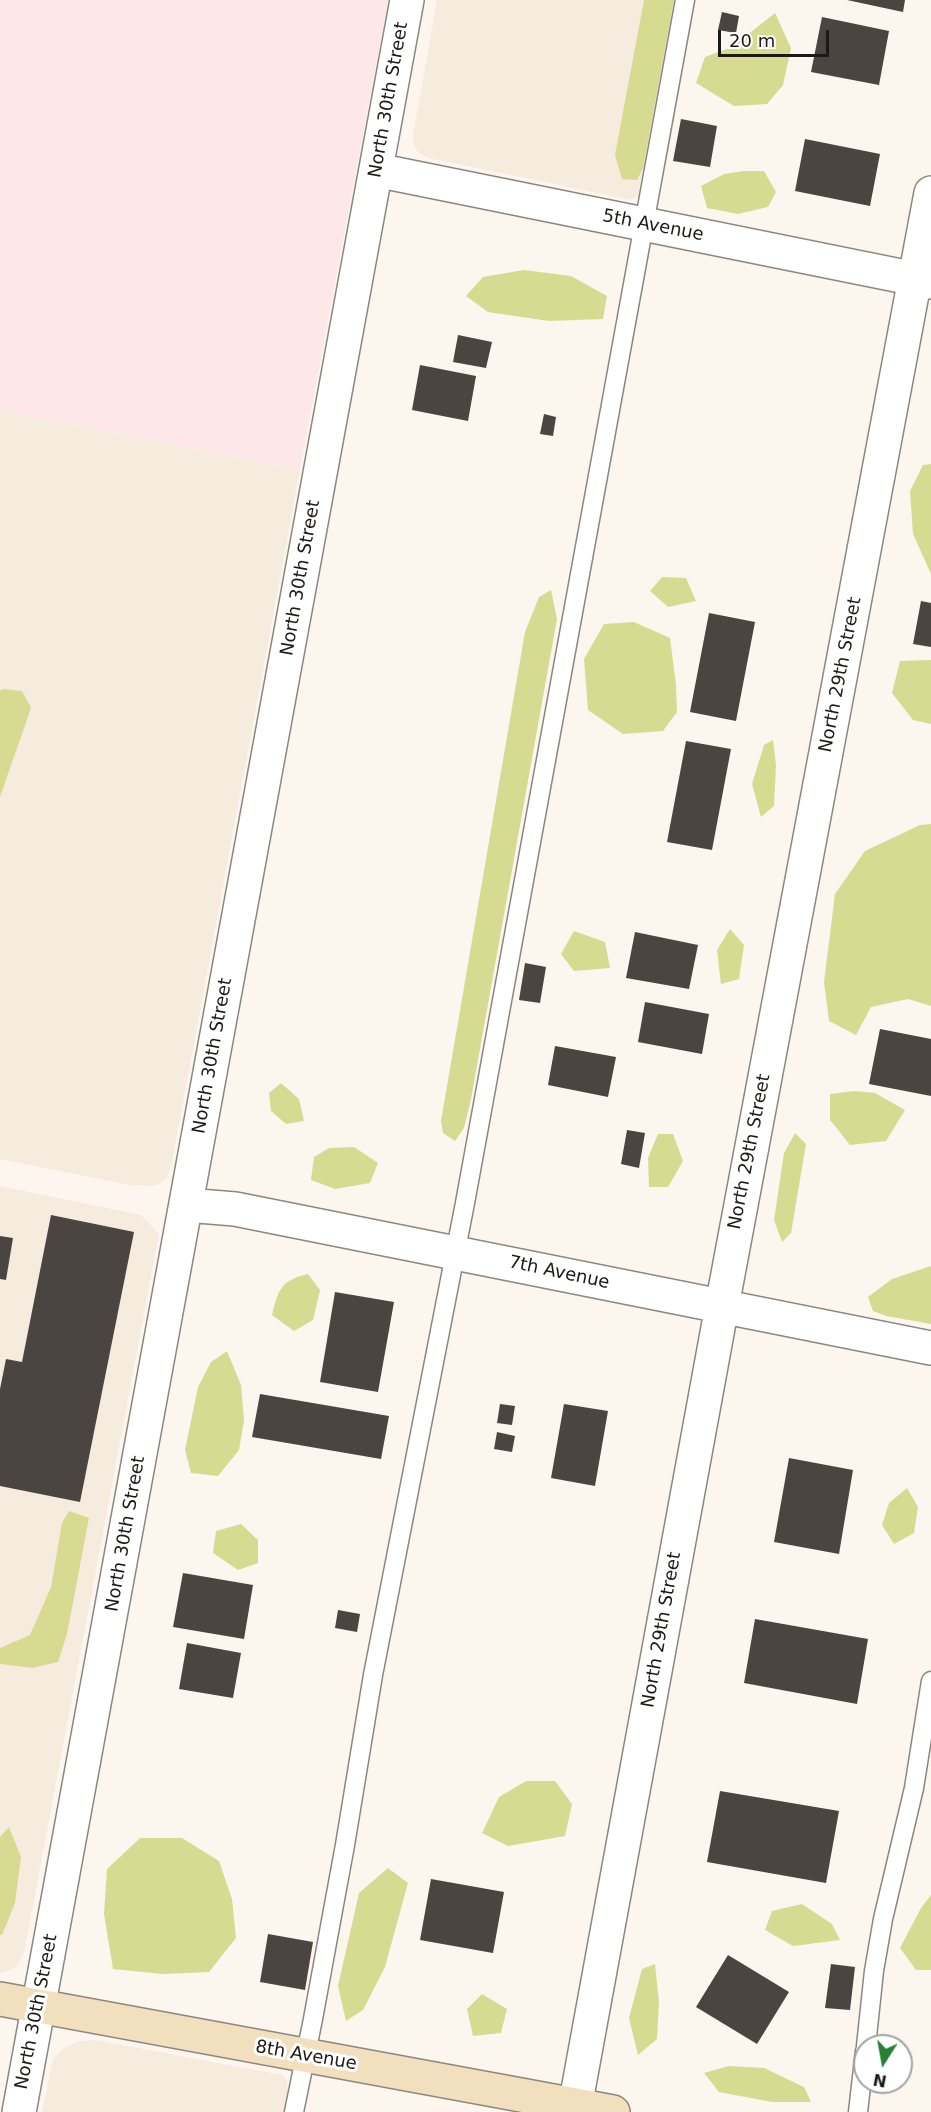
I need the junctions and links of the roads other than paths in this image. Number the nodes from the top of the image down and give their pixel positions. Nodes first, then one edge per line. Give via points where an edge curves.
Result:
1 (407, 0) edge
2 (686, 0) edge
3 (376, 170) junction
4 (931, 193) edge
5 (643, 224) junction
6 (923, 280) edge
7 (186, 1205) junction
8 (455, 1251) junction
9 (722, 1306) junction
10 (931, 1348) edge
11 (931, 1681) edge
12 (0, 2000) edge
13 (38, 2007) junction
14 (868, 2034) edge
15 (305, 2056) junction
16 (860, 2094) edge
17 (575, 2108) edge
18 (19, 2112) edge
19 (294, 2112) edge
20 (613, 2112) edge
21 (858, 2112) edge

1 - 3 street, North 30th Street
2 - 5 lane
3 - 5 street, 5th Avenue
3 - 7 street, North 30th Street
4 - 6 street, North 29th Street
5 - 6 street, 5th Avenue
5 - 8 lane
6 - 9 street, North 29th Street
7 - 8 street, 7th Avenue via 235,1209
7 - 13 street, North 30th Street
8 - 9 street, 7th Avenue
8 - 15 lane
9 - 10 street, 7th Avenue
9 - 17 street, North 29th Street
11 - 14 lane via 914,1788 883,1919
12 - 13 street, 8th Avenue
13 - 15 street, 8th Avenue
13 - 18 street, North 30th Street
15 - 17 street, 8th Avenue
15 - 19 lane
16 - 21 lane
17 - 20 street, 8th Avenue

